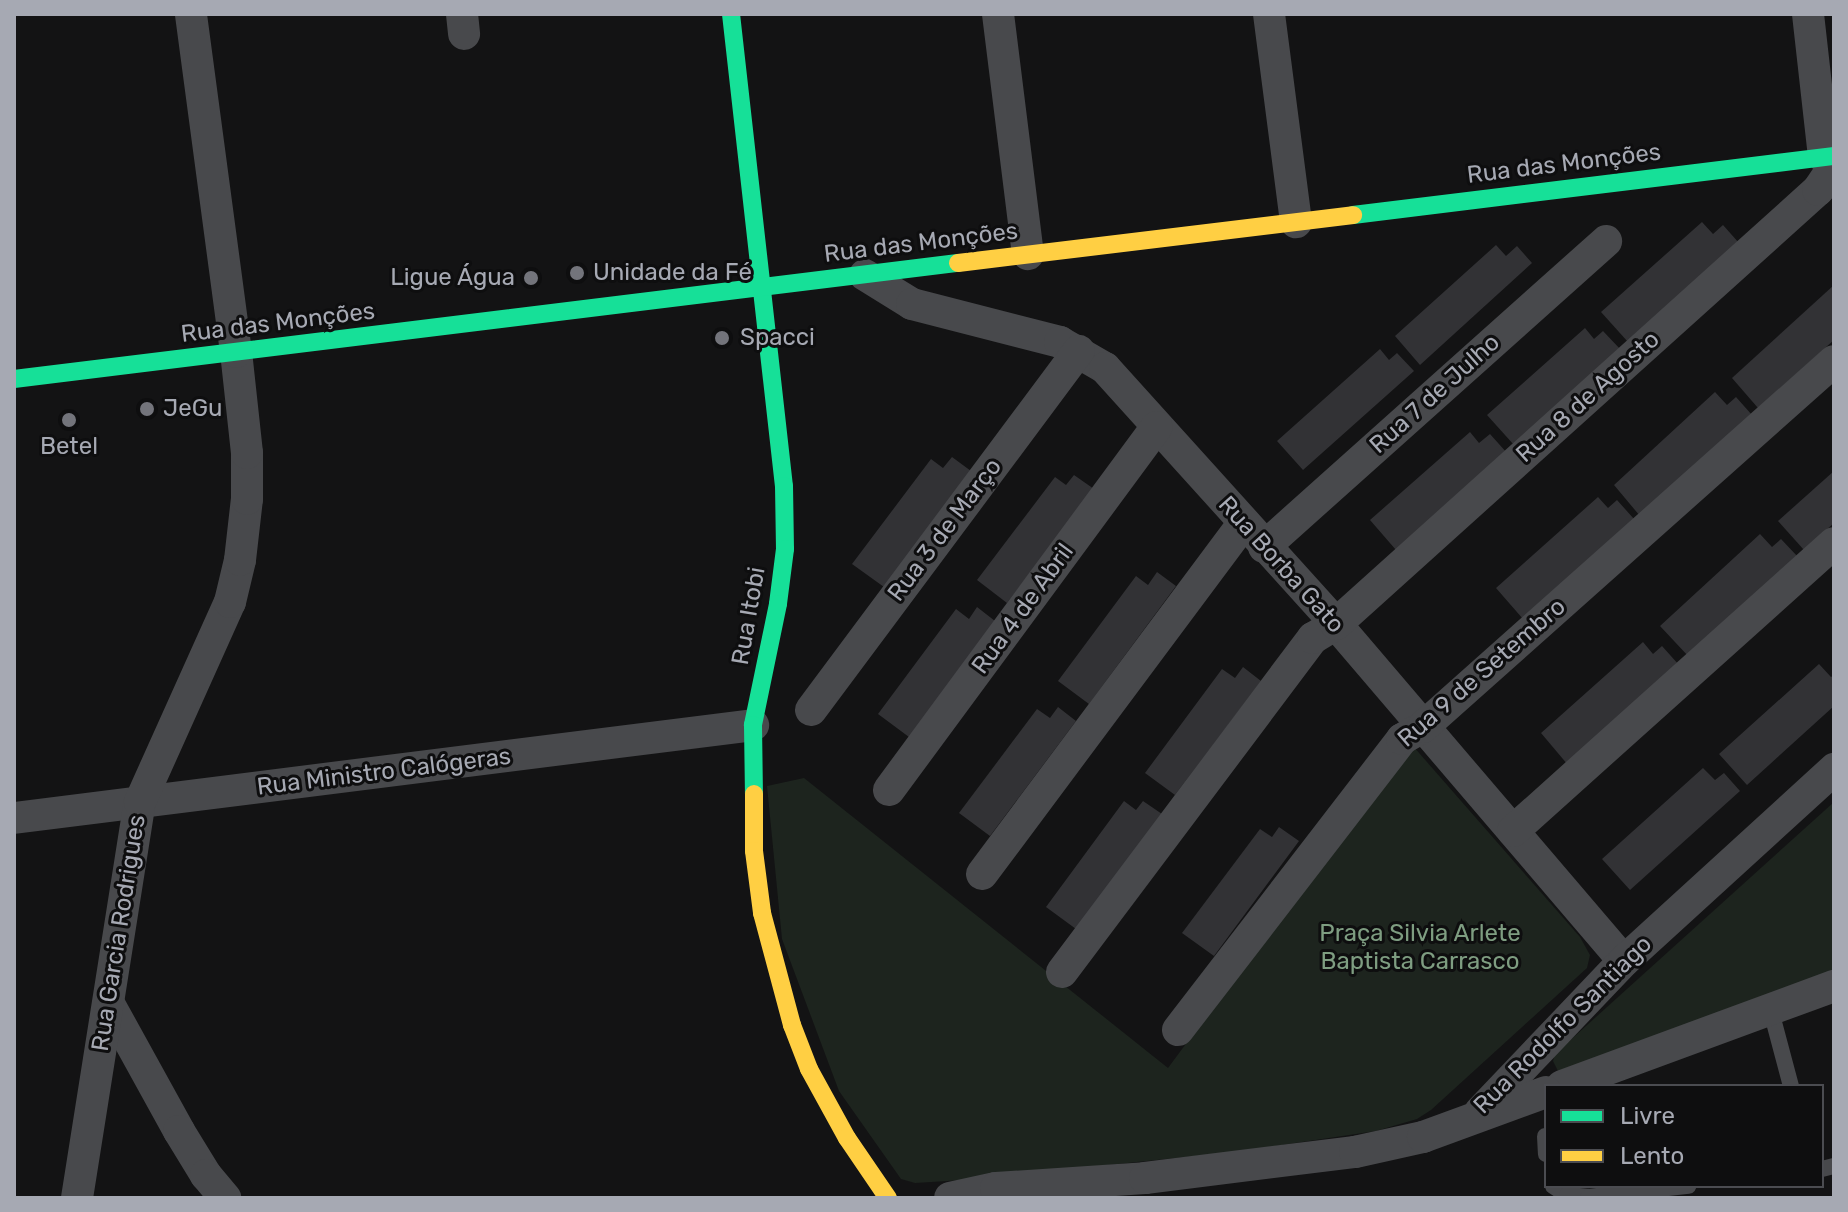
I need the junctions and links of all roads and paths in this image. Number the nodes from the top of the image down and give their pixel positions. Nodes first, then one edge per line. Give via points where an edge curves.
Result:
1 (191, 14) edge
2 (731, 14) edge
3 (998, 14) edge
4 (1269, 14) edge
5 (1808, 14) edge
6 (1831, 159) edge
7 (1296, 222) junction
8 (1606, 241) dead end
9 (1028, 254) junction
10 (865, 275) junction
11 (764, 287) junction
12 (1079, 351) junction
13 (236, 352) junction
14 (1834, 361) edge
15 (14, 379) edge
16 (1157, 427) junction
17 (1253, 535) junction
18 (1834, 543) edge
19 (1336, 624) junction
20 (811, 710) dead end
21 (753, 725) junction
22 (1423, 727) junction
23 (1834, 769) edge
24 (889, 790) dead end
25 (140, 802) junction
26 (14, 818) edge
27 (1513, 831) junction
28 (982, 874) dead end
29 (1624, 961) junction
30 (1062, 972) dead end
31 (1834, 986) edge
32 (109, 1004) junction
33 (1771, 1011) junction
34 (1178, 1030) dead end
35 (1568, 1084) edge
36 (1790, 1084) edge
37 (1544, 1093) edge
38 (1475, 1117) junction
39 (1556, 1188) edge
40 (1670, 1188) edge
41 (1002, 1193) edge
42 (77, 1198) edge
43 (225, 1198) edge
44 (888, 1198) edge
45 (950, 1198) edge

1 - 13 street, Rua Garcia Rodrigues
2 - 11 street, Rua Itobi
3 - 9 street
4 - 7 street
5 - 6 street
6 - 7 street, Rua das Monções
6 - 19 street, Rua 8 de Agosto via 1818,190
7 - 9 street, Rua das Monções
8 - 17 street, Rua 7 de Julho
9 - 10 street, Rua das Monções
10 - 11 street, Rua das Monções
10 - 12 street, Rua Borba Gato via 912,304 1027,332
11 - 13 street, Rua das Monções
11 - 21 street, Rua Itobi via 784,486 785,549
12 - 16 street, Rua Borba Gato via 1105,368
12 - 20 street, Rua 3 de Março
13 - 15 street, Rua das Monções
13 - 25 street, Rua Garcia Rodrigues via 247,453 240,560 220,631
14 - 22 street, Rua 9 de Setembro
16 - 17 street, Rua Borba Gato
16 - 24 street, Rua 4 de Abril
17 - 19 street, Rua Borba Gato
17 - 28 street, Rua 7 de Julho
18 - 27 street
19 - 22 street, Rua Borba Gato
19 - 30 street, Rua 8 de Agosto via 1313,638
21 - 25 street, Rua Ministro Calógeras
21 - 44 street, Rua Itobi via 754,851 775,966 809,1069
22 - 27 street, Rua Borba Gato
22 - 34 street, Rua 9 de Setembro via 1402,739
23 - 29 street, Rua Rodolfo Santiago
25 - 26 street, Rua Ministro Calógeras
25 - 32 street, Rua Garcia Rodrigues
27 - 29 street, Rua Borba Gato
29 - 38 street, Rua Rodolfo Santiago
31 - 33 street
32 - 42 street, Rua Garcia Rodrigues
32 - 43 street via 179,1131
33 - 35 street
33 - 36 lane
37 - 38 street
38 - 41 street, Rua Rodolfo Santiago via 1423,1137 1355,1152
39 - 40 lane via 1588,1197
41 - 45 street, Rua Rodolfo Santiago

